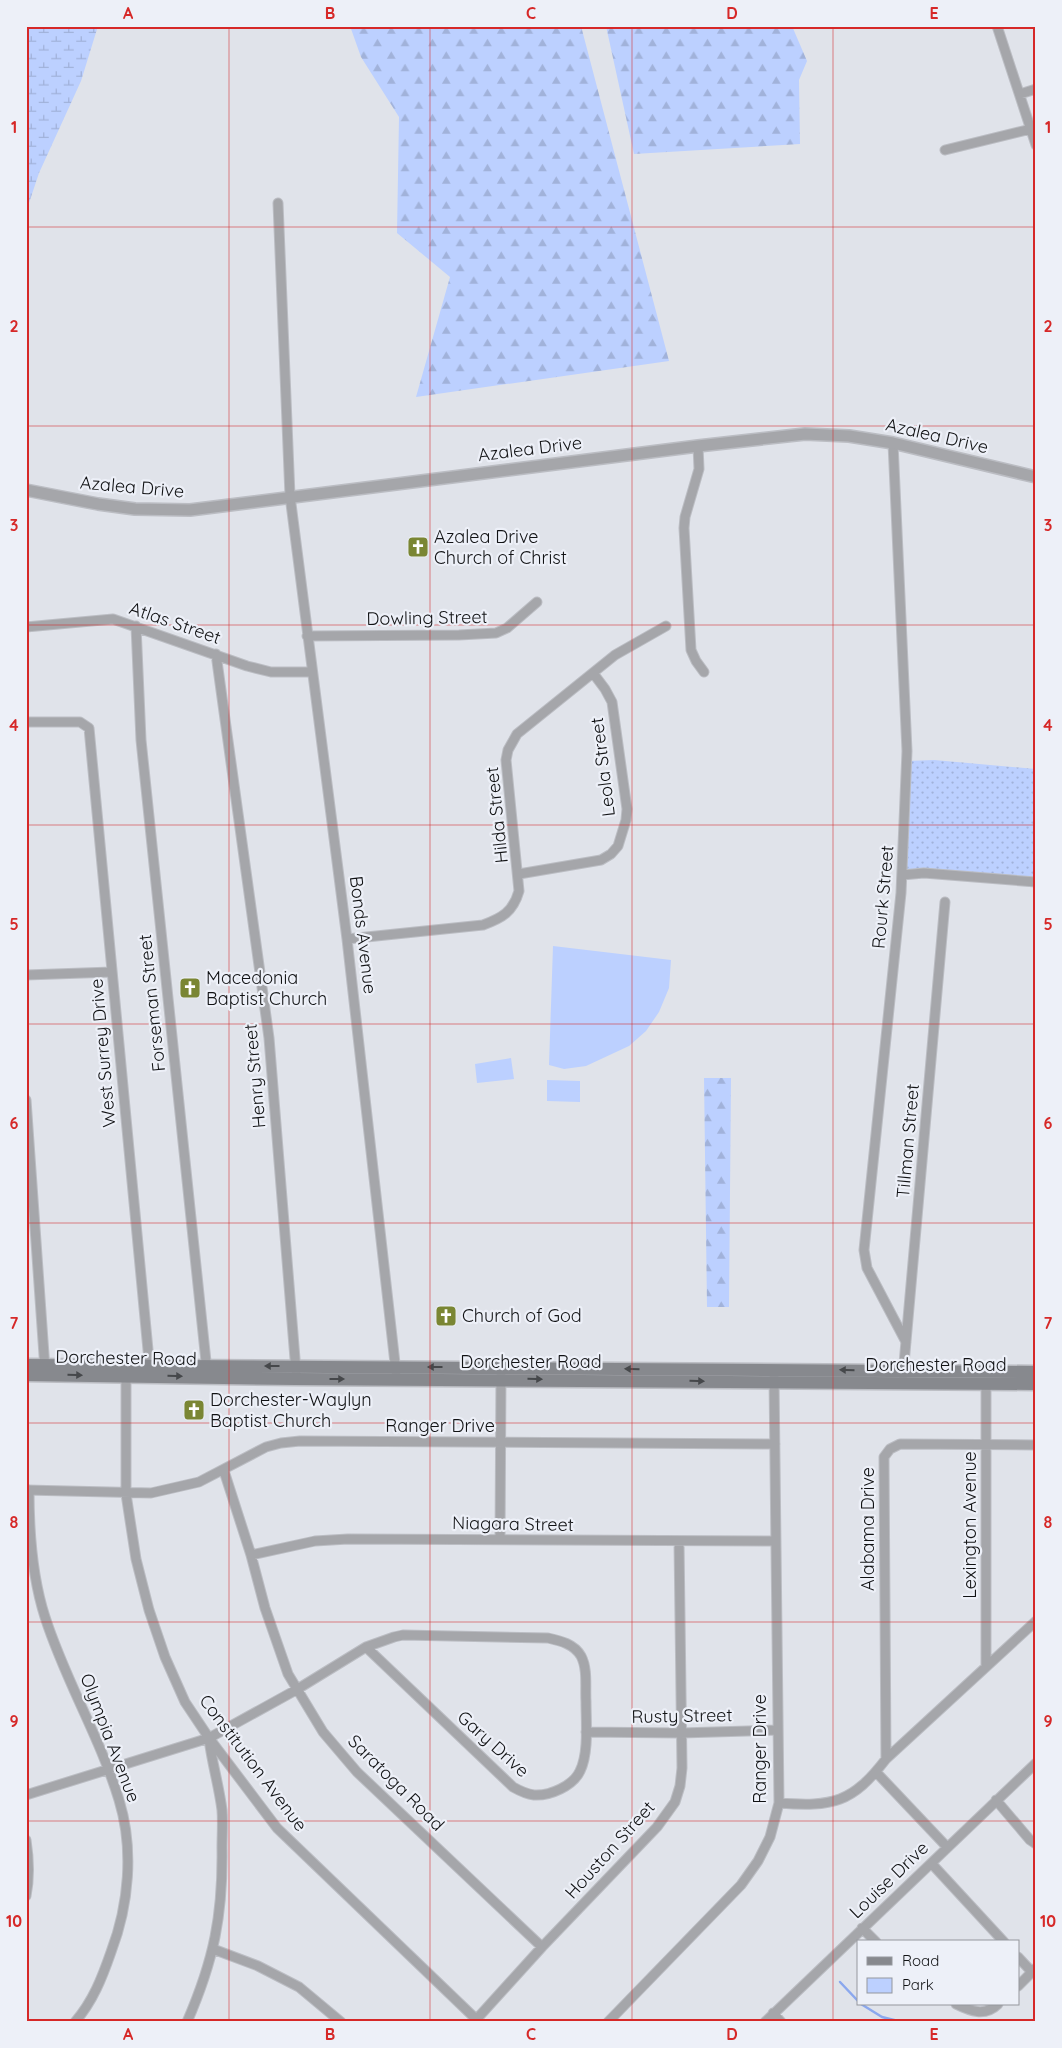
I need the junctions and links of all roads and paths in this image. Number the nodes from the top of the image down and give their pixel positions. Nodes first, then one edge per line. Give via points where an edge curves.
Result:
1 (997, 26) edge
2 (1036, 89) edge
3 (1020, 94) junction
4 (1031, 129) junction
5 (1036, 145) edge
6 (945, 150) dead end
7 (278, 203) dead end
8 (893, 443) junction
9 (698, 446) junction
10 (1036, 477) edge
11 (26, 490) edge
12 (290, 496) junction
13 (537, 602) dead end
14 (136, 626) junction
15 (666, 626) dead end
16 (26, 627) edge
17 (307, 636) junction
18 (216, 654) junction
19 (312, 672) junction
20 (704, 672) dead end
21 (592, 673) junction
22 (26, 722) edge
23 (519, 874) junction
24 (902, 875) junction
25 (1036, 882) edge
26 (945, 902) dead end
27 (347, 939) junction
28 (112, 972) junction
29 (26, 976) edge
30 (26, 1100) edge
31 (906, 1342) junction
32 (26, 1364) edge
33 (45, 1370) junction
34 (150, 1370) junction
35 (126, 1371) junction
36 (207, 1371) junction
37 (296, 1372) junction
38 (1036, 1372) edge
39 (396, 1373) junction
40 (501, 1373) junction
41 (26, 1375) edge
42 (774, 1376) junction
43 (903, 1377) junction
44 (986, 1384) junction
45 (1036, 1384) edge
46 (501, 1443) junction
47 (775, 1444) junction
48 (987, 1445) junction
49 (1036, 1445) edge
50 (224, 1471) junction
51 (28, 1490) edge
52 (126, 1494) junction
53 (500, 1539) junction
54 (679, 1542) junction
55 (776, 1542) junction
56 (251, 1555) junction
57 (1036, 1621) edge
58 (366, 1647) junction
59 (986, 1667) junction
60 (296, 1690) junction
61 (778, 1730) junction
62 (586, 1732) junction
63 (681, 1733) junction
64 (208, 1738) junction
65 (886, 1759) junction
66 (1036, 1763) edge
67 (107, 1769) junction
68 (876, 1772) junction
69 (26, 1795) edge
70 (996, 1800) junction
71 (779, 1803) junction
72 (26, 1840) edge
73 (1036, 1844) edge
74 (947, 1847) junction
75 (932, 1864) junction
76 (26, 1896) edge
77 (862, 1928) junction
78 (874, 1940) edge
79 (1002, 1940) edge
80 (542, 1947) junction
81 (213, 1949) junction
82 (1020, 1959) edge
83 (1034, 1970) edge
84 (1020, 1984) edge
85 (962, 2006) edge
86 (995, 2006) edge
87 (773, 2014) junction
88 (476, 2021) edge
89 (75, 2022) edge
90 (187, 2022) edge
91 (341, 2022) edge
92 (608, 2022) edge
93 (765, 2022) edge
94 (781, 2022) edge

1 - 3 street
2 - 3 street
3 - 4 street
4 - 5 street
4 - 6 street
7 - 12 street, Bonds Avenue
8 - 9 street, Azalea Drive via 805,434
8 - 10 street, Azalea Drive
8 - 24 street, Rourk Street via 908,751
9 - 12 street, Azalea Drive
9 - 20 street via 699,469 685,516 684,546 691,650
11 - 12 street, Azalea Drive via 135,509 190,510
12 - 17 street, Bonds Avenue
13 - 17 street, Dowling Street via 507,628 496,633
14 - 16 street, Atlas Street via 113,618
14 - 18 street, Atlas Street
14 - 36 street, Forseman Street via 141,740
15 - 21 street, Hilda Street via 615,655
17 - 19 street, Bonds Avenue
18 - 19 street, Atlas Street via 271,672
18 - 37 street, Henry Street via 269,1038
19 - 27 street, Bonds Avenue
21 - 23 street, Hilda Street via 517,734 508,750 506,760
21 - 23 street, Leola Street via 612,702 627,809 624,833 611,854 600,860
22 - 28 street, West Surrey Drive via 80,722 89,728
23 - 27 street, Hilda Street via 520,891 516,903 498,919 483,925
24 - 25 street via 924,873
24 - 31 street, Rourk Street via 864,1250 867,1268
26 - 31 street, Tillman Street
27 - 39 street, Bonds Avenue
28 - 29 street
28 - 34 street, West Surrey Drive
30 - 33 street
31 - 43 street, Tillman Street
32 - 33 main road, Dorchester Road
33 - 35 main road, Dorchester Road
33 - 41 main road, Dorchester Road
34 - 35 main road, Dorchester Road
34 - 36 main road, Dorchester Road
35 - 52 street, Constitution Avenue
36 - 37 main road, Dorchester Road
37 - 39 main road, Dorchester Road
38 - 43 main road, Dorchester Road
39 - 40 main road, Dorchester Road
40 - 42 main road, Dorchester Road
40 - 46 street
42 - 43 main road, Dorchester Road
42 - 47 street, Ranger Drive
43 - 44 main road, Dorchester Road
44 - 45 main road, Dorchester Road
44 - 48 street, Lexington Avenue
46 - 47 street, Ranger Drive
46 - 50 street, Ranger Drive via 280,1443 266,1447
46 - 53 street
47 - 55 street, Ranger Drive
48 - 49 street, Alabama Drive
48 - 59 street, Lexington Avenue
48 - 65 street, Alabama Drive via 900,1444 890,1448 884,1457
50 - 52 street, Ranger Drive via 199,1482 151,1493
50 - 56 street, Saratoga Road
51 - 52 street, Ranger Drive
51 - 67 street, Olympia Avenue via 29,1526 44,1615
52 - 64 street, Constitution Avenue via 136,1559 149,1610 185,1702
53 - 54 street, Niagara Street
53 - 56 street, Niagara Street via 315,1541
54 - 55 street, Niagara Street
54 - 63 street, Houston Street
55 - 61 street, Ranger Drive
56 - 60 street, Saratoga Road via 265,1608
57 - 59 street
58 - 60 street, Gary Drive
58 - 62 street, Gary Drive via 403,1635 548,1638 566,1643 575,1648 584,1664
58 - 62 street, Gary Drive via 512,1787 524,1793 555,1792 575,1778 582,1764
59 - 65 street
60 - 64 street, Gary Drive
60 - 80 street, Saratoga Road via 323,1732 357,1772
61 - 63 street, Rusty Street
61 - 71 street, Ranger Drive
62 - 63 street, Rusty Street
63 - 80 street, Houston Street via 682,1768 674,1802 657,1827
64 - 67 street, Gary Drive
64 - 81 street via 222,1810 223,1880 220,1919
64 - 88 street, Constitution Avenue via 277,1828
65 - 68 street
66 - 70 street, Louise Drive
67 - 69 street, Gary Drive
67 - 89 street, Olympia Avenue via 123,1815 128,1873 126,1895 120,1930 100,1984
68 - 71 street via 855,1792 834,1802 811,1806
68 - 74 street
70 - 73 street
70 - 74 street, Louise Drive
71 - 92 street, Ranger Drive via 770,1837 741,1885
72 - 76 street via 30,1861
74 - 75 street, Louise Drive
75 - 77 street, Louise Drive
75 - 79 street
77 - 78 street
77 - 87 street, Louise Drive
80 - 88 street, Houston Street
81 - 90 street via 203,1985
81 - 91 street via 258,1966 299,1987
82 - 83 street
83 - 84 street
85 - 86 street via 985,2012
87 - 93 street, Louise Drive
87 - 94 street

